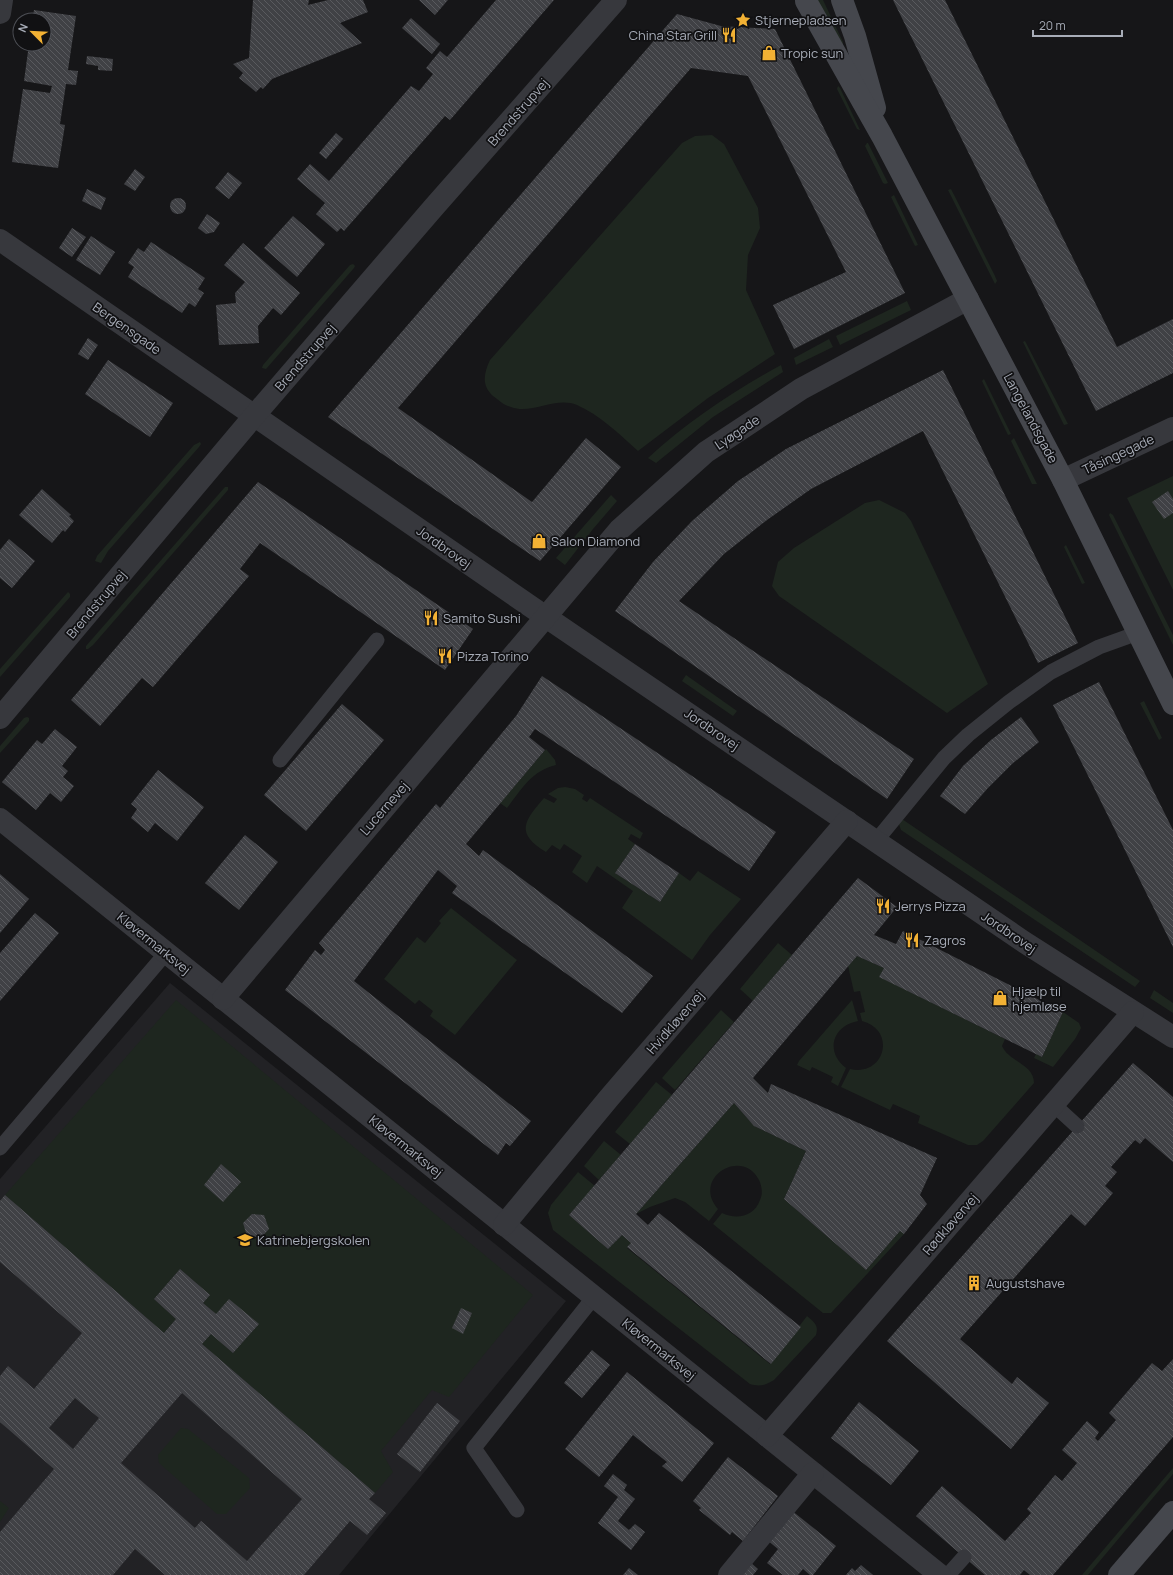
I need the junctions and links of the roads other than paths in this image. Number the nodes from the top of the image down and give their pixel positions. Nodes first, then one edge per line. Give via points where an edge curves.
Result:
1 (2, 0) edge
2 (616, 0) edge
3 (802, 0) edge
4 (842, 0) edge
5 (0, 14) edge
6 (882, 136) junction
7 (0, 240) edge
8 (968, 299) junction
9 (254, 416) junction
10 (1173, 428) edge
11 (1063, 480) junction
12 (546, 617) junction
13 (1138, 633) junction
14 (377, 640) dead end
15 (1173, 704) edge
16 (0, 718) edge
17 (280, 760) dead end
18 (0, 819) edge
19 (847, 821) junction
20 (876, 841) junction
21 (166, 953) junction
22 (223, 999) junction
23 (1133, 1012) junction
24 (1173, 1037) edge
25 (1053, 1104) junction
26 (1077, 1126) dead end
27 (0, 1148) edge
28 (504, 1224) junction
29 (594, 1297) junction
30 (766, 1436) junction
31 (813, 1473) junction
32 (517, 1510) dead end
33 (1173, 1512) edge
34 (964, 1557) dead end
35 (729, 1575) edge
36 (940, 1575) edge
37 (948, 1575) edge
38 (1119, 1575) edge

1 - 5 street
2 - 9 street, Brendstrupvej
3 - 6 street, Langelandsgade
4 - 6 street, Langelandsgade via 856,36
6 - 8 street, Langelandsgade
7 - 9 street, Bergensgade
8 - 11 street, Langelandsgade
8 - 12 street, Lyøgade via 801,389 706,452 619,530
9 - 12 street, Jordbrovej
9 - 16 street, Brendstrupvej
10 - 11 street, Tåsingegade
11 - 13 street, Langelandsgade
12 - 19 street, Jordbrovej
12 - 22 street, Lucernevej
13 - 15 street, Langelandsgade
13 - 20 lane via 1099,647 1051,672 968,735 944,758
14 - 17 lane
18 - 21 street, Kløvermarksvej
19 - 20 street, Jordbrovej
19 - 28 street, Hvidkløvervej
20 - 23 street, Jordbrovej via 1024,942
21 - 22 street, Kløvermarksvej
21 - 27 lane
22 - 28 street, Kløvermarksvej
23 - 24 street, Jordbrovej
23 - 25 street, Rødkløvervej
25 - 26 lane
25 - 30 street, Rødkløvervej
28 - 29 street, Kløvermarksvej
29 - 30 street, Kløvermarksvej
29 - 32 lane via 474,1448
30 - 31 street, Kløvermarksvej
31 - 35 street
31 - 36 street, Kløvermarksvej
33 - 38 street
34 - 37 lane

